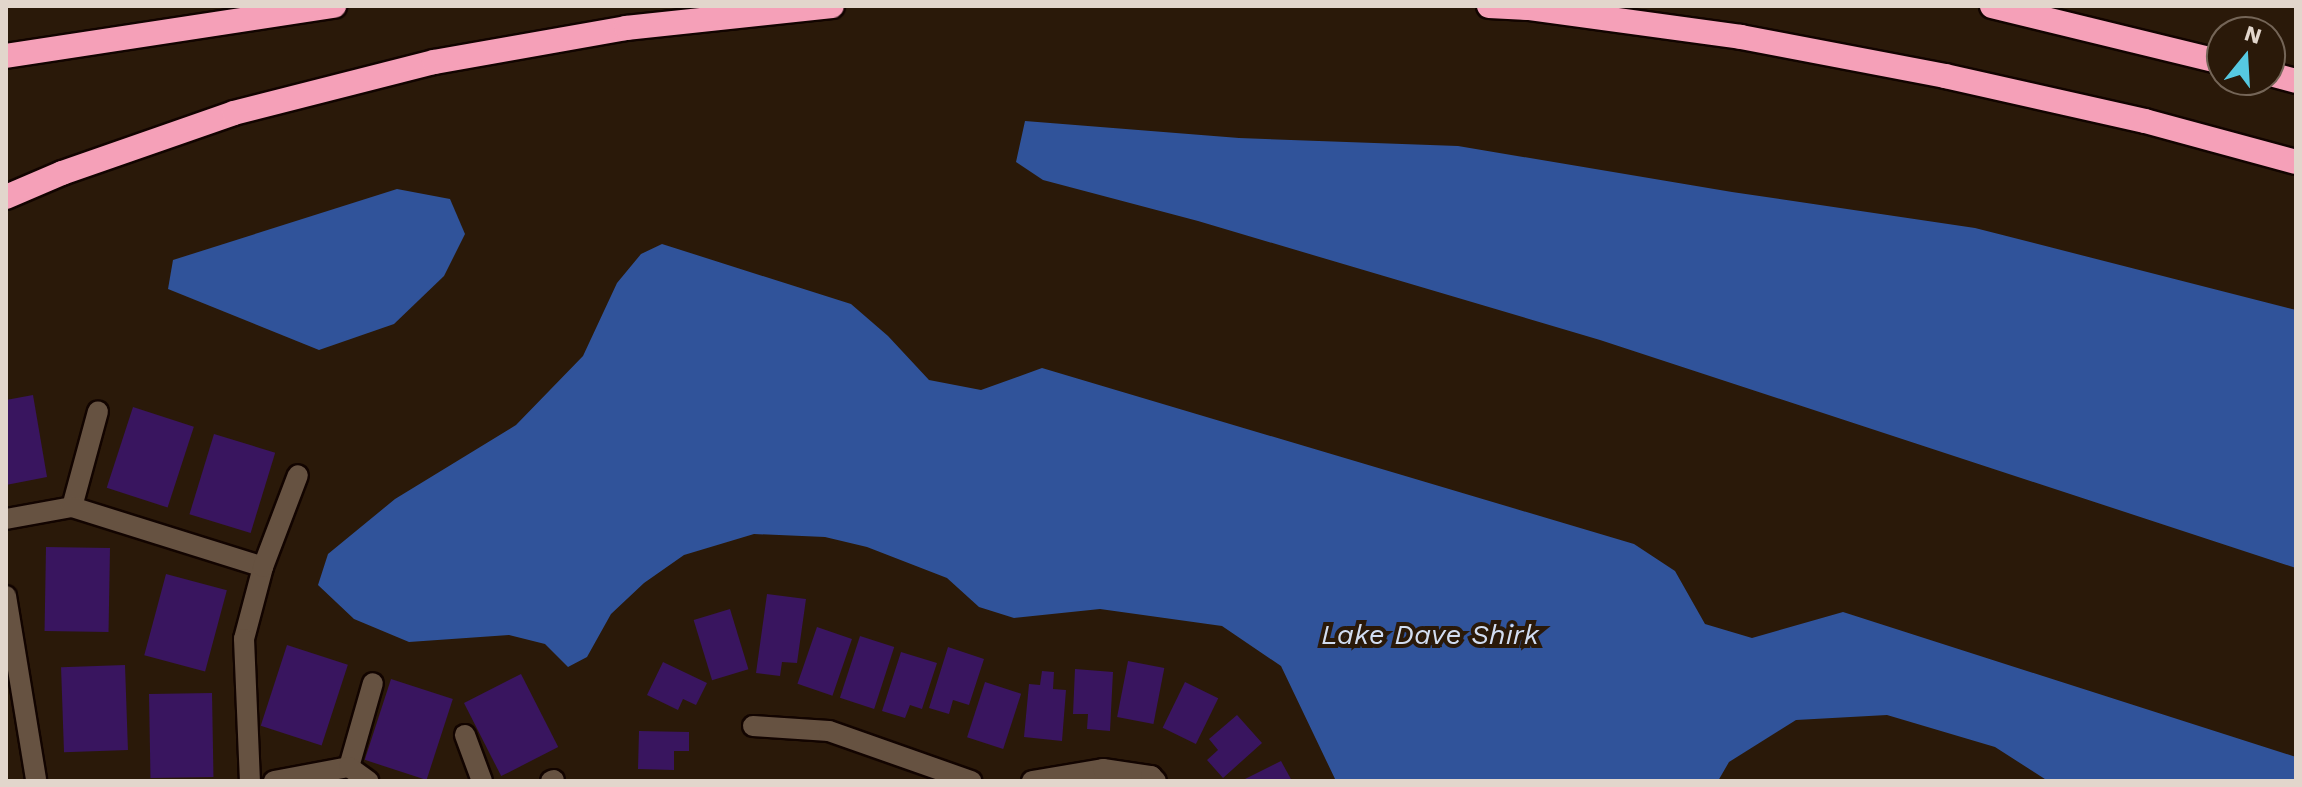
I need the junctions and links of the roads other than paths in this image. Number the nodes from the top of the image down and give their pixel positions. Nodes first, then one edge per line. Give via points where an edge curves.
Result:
1 (334, 6) edge
2 (832, 6) edge
3 (1489, 6) edge
4 (1992, 6) edge
5 (2021, 6) edge
6 (1527, 7) edge
7 (2165, 47) junction
8 (6, 56) edge
9 (2206, 58) edge
10 (2296, 162) edge
11 (6, 197) edge
12 (98, 411) dead end
13 (298, 475) dead end
14 (72, 507) junction
15 (6, 519) edge
16 (263, 567) junction
17 (6, 596) edge
18 (373, 683) dead end
19 (753, 726) dead end
20 (465, 735) dead end
21 (349, 767) junction
22 (33, 781) edge
23 (250, 781) edge
24 (274, 781) edge
25 (368, 781) edge
26 (482, 781) edge
27 (971, 781) edge
28 (1032, 781) edge
29 (1156, 781) edge

1 - 8 highway
2 - 11 highway via 626,28 434,62 234,113
3 - 6 highway
4 - 7 highway
5 - 7 highway
6 - 10 highway via 1741,37 1931,73 2145,121
7 - 9 highway
12 - 14 street
13 - 16 street
14 - 15 street
14 - 16 street
16 - 23 street via 244,639
17 - 22 street
18 - 21 street
19 - 27 street via 829,731
20 - 26 street
21 - 24 street
21 - 25 street
28 - 29 street via 1103,769

